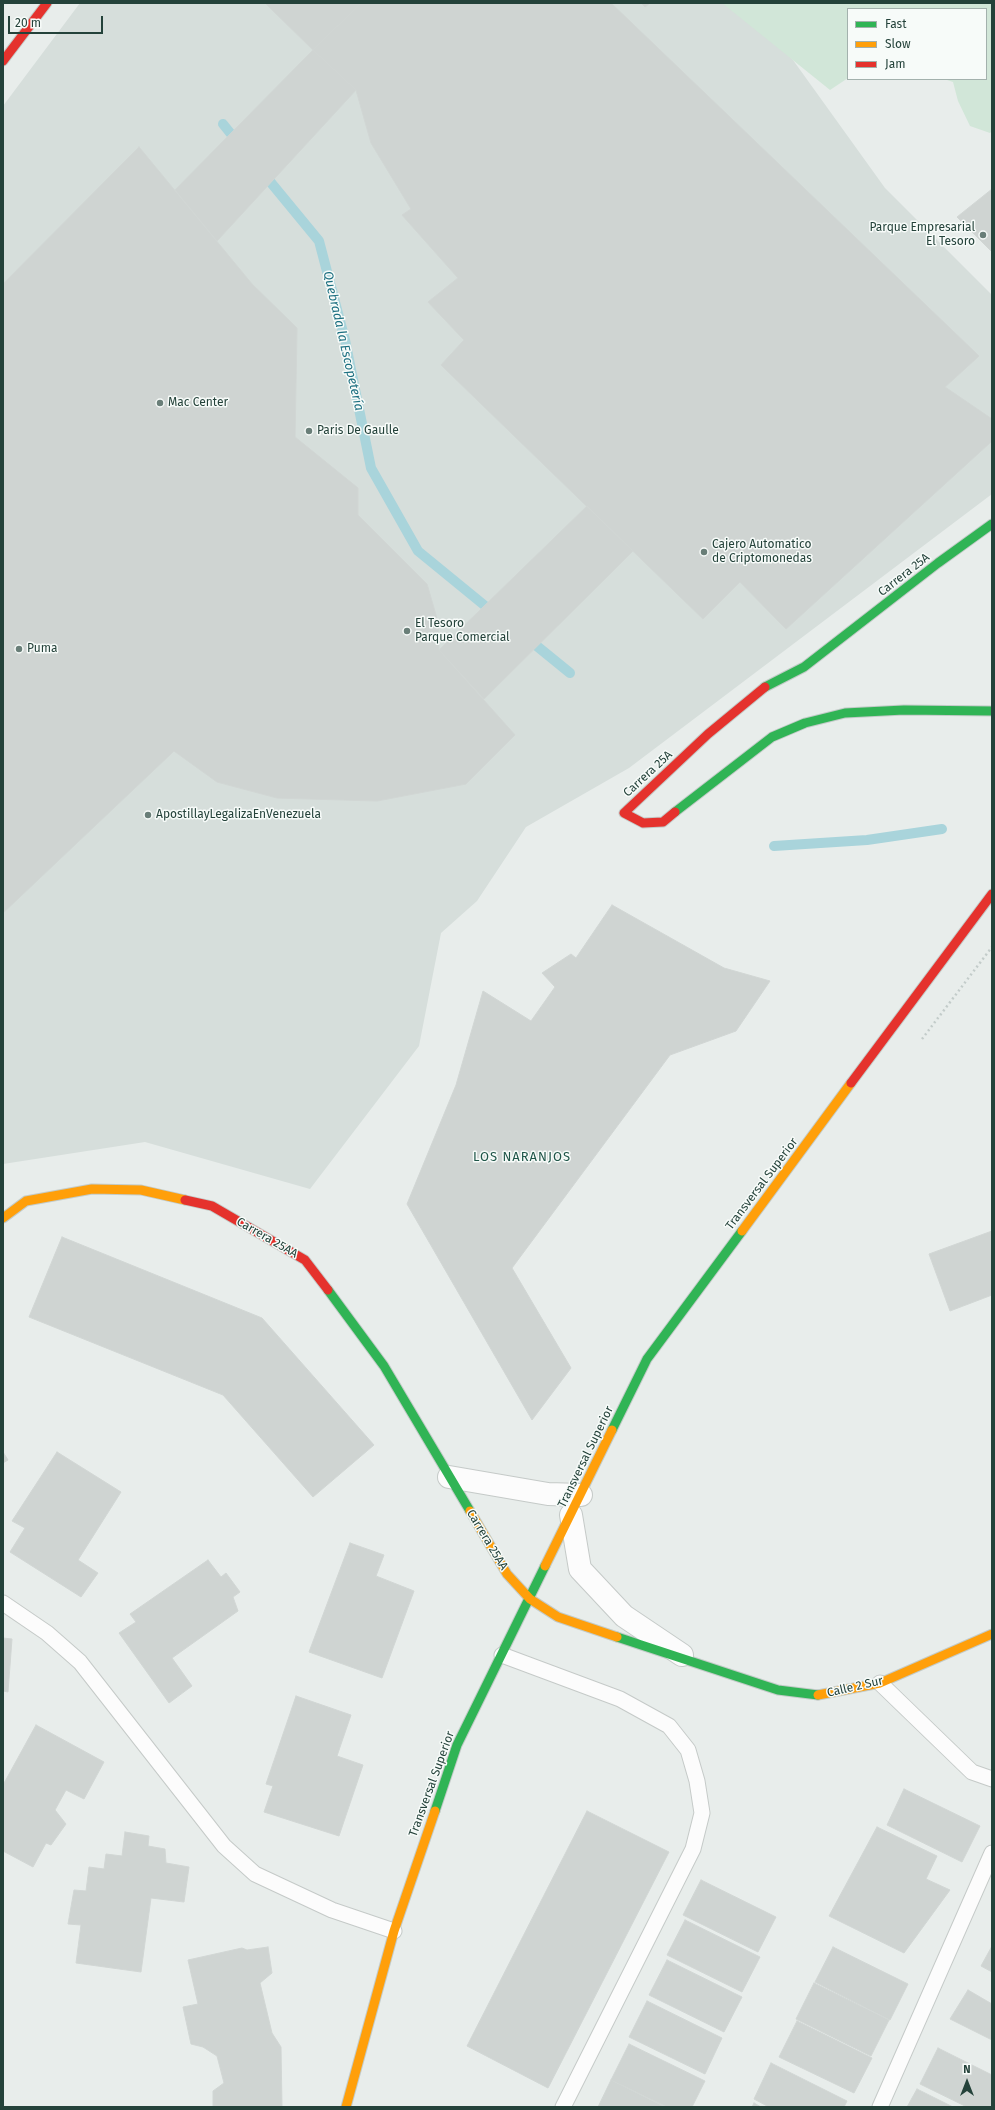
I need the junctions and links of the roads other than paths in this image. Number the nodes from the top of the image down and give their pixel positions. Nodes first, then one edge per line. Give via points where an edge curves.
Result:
1 (47, 3) edge
2 (3, 61) edge
3 (992, 524) edge
4 (992, 711) edge
5 (991, 899) edge
6 (3, 1218) edge
7 (449, 1477) junction
8 (581, 1495) junction
9 (571, 1515) junction
10 (530, 1598) junction
11 (3, 1603) edge
12 (992, 1634) edge
13 (502, 1655) junction
14 (690, 1660) junction
15 (880, 1683) junction
16 (992, 1779) edge
17 (992, 1852) edge
18 (394, 1931) junction
19 (346, 2107) edge
20 (563, 2107) edge
21 (880, 2107) edge

1 - 2 street
3 - 4 street, Carrera 25A via 804,667 767,686 708,734 624,813 643,823 663,822 772,737 805,723 845,714 904,710
5 - 8 street, Transversal Superior via 647,1360
6 - 7 street, Carrera 25AA via 26,1201 92,1189 141,1190 212,1206 305,1260 384,1366
7 - 8 street via 548,1494
7 - 10 street, Carrera 25AA via 507,1574
8 - 9 street, Transversal Superior
9 - 10 street, Transversal Superior
9 - 14 street, Calle 2 Sur via 580,1569 624,1616
10 - 13 street, Transversal Superior
10 - 14 street, Calle 2 Sur via 558,1618
11 - 18 lane via 47,1633 80,1662 224,1846 255,1874 332,1910
12 - 15 street, Calle 2 Sur
13 - 18 street, Transversal Superior via 457,1745
13 - 20 lane via 620,1698 669,1726 688,1750 697,1781 702,1813 693,1849
14 - 15 street, Calle 2 Sur via 778,1690 820,1695
15 - 16 lane via 972,1772
17 - 21 lane
18 - 19 street, Transversal Superior

